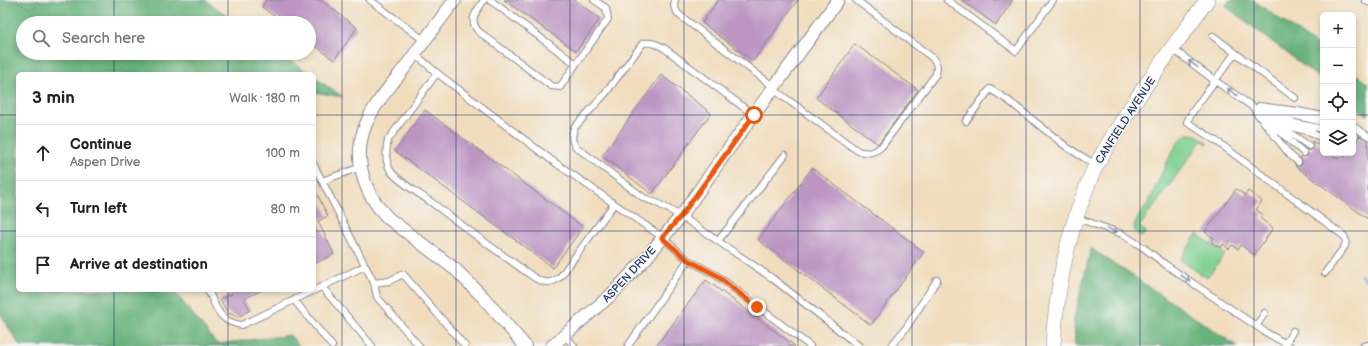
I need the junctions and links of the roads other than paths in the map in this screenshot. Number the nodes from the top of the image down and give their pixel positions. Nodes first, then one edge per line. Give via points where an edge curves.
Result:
1 (370, 0) edge
2 (455, 0) edge
3 (484, 0) edge
4 (490, 0) edge
5 (594, 0) edge
6 (675, 0) edge
7 (838, 0) edge
8 (856, 0) edge
9 (947, 0) edge
10 (1053, 0) edge
11 (1207, 0) edge
12 (1365, 0) edge
13 (1368, 2) edge
14 (1213, 36) dead end
15 (425, 41) junction
16 (1173, 48) junction
17 (1235, 53) junction
18 (414, 54) junction
19 (576, 64) junction
20 (437, 73) junction
21 (1214, 80) junction
22 (773, 88) junction
23 (1294, 98) dead end
24 (1250, 105) junction
25 (754, 115) junction
26 (1320, 115) edge
27 (966, 121) dead end
28 (1320, 121) edge
29 (1320, 128) edge
30 (1356, 128) edge
31 (1320, 136) edge
32 (1368, 136) edge
33 (1309, 146) dead end
34 (1304, 153) dead end
35 (785, 155) dead end
36 (1298, 162) dead end
37 (1096, 165) junction
38 (361, 167) junction
39 (316, 169) edge
40 (322, 181) junction
41 (614, 204) junction
42 (681, 216) junction
43 (1076, 217) junction
44 (662, 238) junction
45 (718, 241) junction
46 (688, 260) junction
47 (364, 266) junction
48 (1325, 273) dead end
49 (937, 280) dead end
50 (374, 283) junction
51 (322, 287) junction
52 (316, 290) edge
53 (209, 292) edge
54 (311, 292) edge
55 (294, 300) junction
56 (1265, 313) dead end
57 (1256, 326) junction
58 (1293, 331) dead end
59 (565, 335) junction
60 (1288, 345) edge
61 (1368, 345) edge
62 (332, 346) edge
63 (372, 346) edge
64 (419, 346) edge
65 (465, 346) edge
66 (525, 346) edge
67 (552, 346) edge
68 (574, 346) edge
69 (628, 346) edge
70 (810, 346) edge
71 (859, 346) edge
72 (892, 346) edge
73 (1054, 346) edge
74 (1364, 346) edge

1 - 15 lane
2 - 15 street
3 - 19 lane via 475,14 474,26 551,86 560,87
4 - 19 lane
5 - 19 lane via 606,8 608,19
6 - 22 lane via 674,6 678,14
7 - 22 street, ASPEN DRIVE
8 - 22 lane via 934,59 937,66 936,74 882,146 872,153 858,151
9 - 10 lane via 1016,51
11 - 16 street, CANFIELD AVENUE
12 - 13 lane
14 - 17 lane
15 - 18 street
21 -> 16 lane
16 - 37 street, CANFIELD AVENUE via 1123,119
17 - 21 lane
17 - 23 lane
18 - 20 lane
18 - 38 street via 367,122 361,142
20 - 41 lane
20 - 41 lane via 388,140 387,145 387,163 390,170 423,197 532,276 546,282 560,277
24 -> 21 lane
21 - 48 lane via 1187,122 1344,236 1345,246
22 - 25 street, ASPEN DRIVE
24 - 26 lane
24 - 28 lane
24 - 29 lane via 1295,123
24 - 31 lane via 1294,128
24 - 33 lane
24 - 34 lane
24 - 36 lane
25 - 42 street, ASPEN DRIVE
25 - 42 lane via 664,48 649,43 643,44 605,94 574,128 572,137 576,147 644,198
27 - 37 lane via 990,89 1068,148
30 - 32 lane
35 - 45 lane
37 - 43 street, CANFIELD AVENUE
38 - 40 lane
38 - 66 street via 372,200 380,210 456,270 483,296
39 - 40 lane
40 - 47 lane
41 - 44 lane
42 - 44 street, ASPEN DRIVE
42 - 45 lane
43 -> 57 lane via 1122,234
43 - 73 street, CANFIELD AVENUE via 1059,288
44 - 46 lane
44 - 59 street, ASPEN DRIVE via 611,295
45 - 71 lane via 772,278
46 - 69 lane
46 - 70 lane via 716,275
47 - 50 lane
47 - 51 lane
49 - 72 lane
50 - 64 lane via 377,297
50 - 65 lane via 389,281 404,274
51 - 52 lane
51 - 63 lane
53 - 55 lane via 221,316 232,324 242,325
54 - 55 lane
55 - 62 lane
56 - 57 lane
57 - 60 lane
58 - 60 lane
59 - 67 street, ASPEN DRIVE
59 - 68 lane
61 - 74 lane

